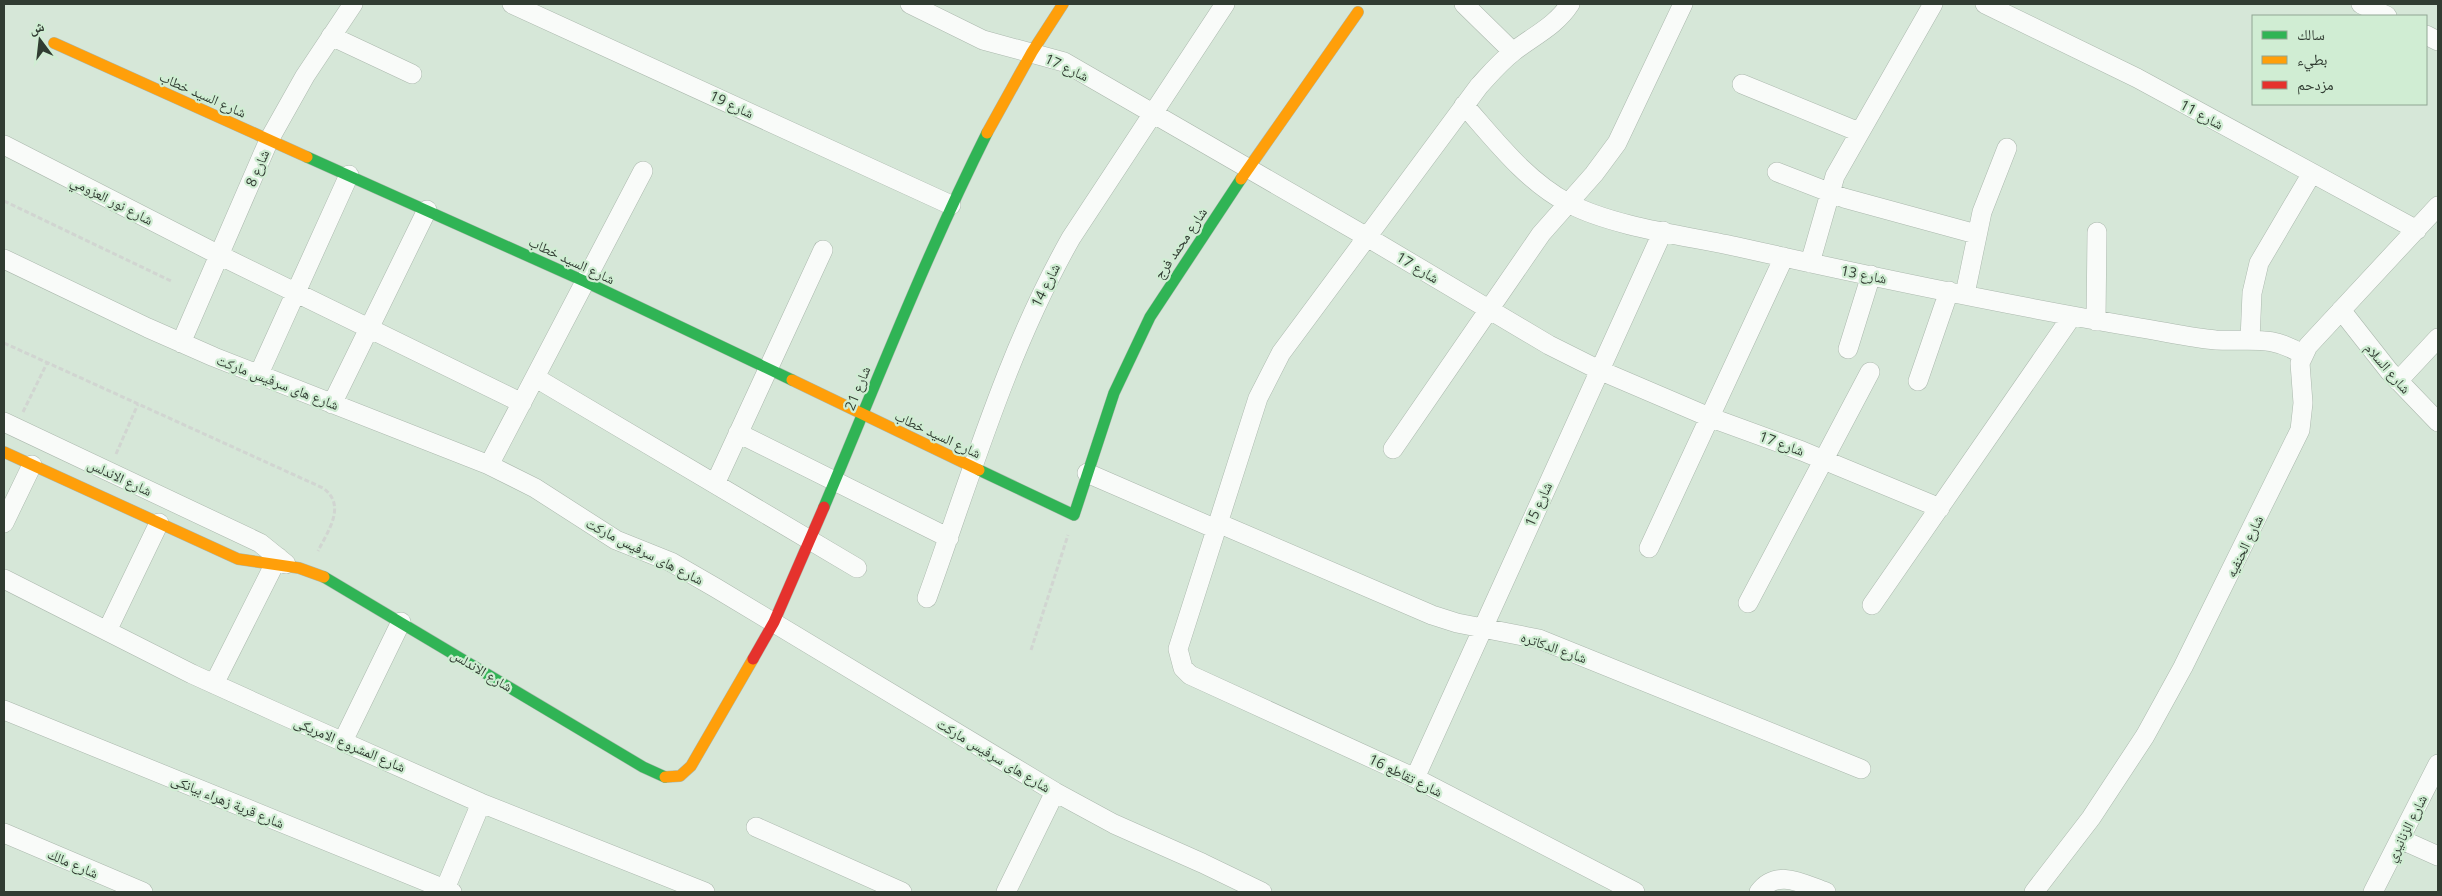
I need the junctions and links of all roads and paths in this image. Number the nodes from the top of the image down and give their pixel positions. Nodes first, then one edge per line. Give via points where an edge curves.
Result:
1 (353, 4) edge
2 (512, 4) edge
3 (910, 4) edge
4 (1063, 4) edge
5 (1225, 4) edge
6 (1464, 4) edge
7 (1570, 4) edge
8 (1683, 4) edge
9 (1933, 4) edge
10 (1985, 4) edge
11 (2361, 4) edge
12 (1358, 12) dead end
13 (2385, 15) edge
14 (331, 36) junction
15 (54, 43) dead end
16 (1032, 52) junction
17 (1513, 52) junction
18 (412, 74) dead end
19 (1742, 84) dead end
20 (1464, 105) junction
21 (1153, 113) junction
22 (1859, 132) junction
23 (270, 140) junction
24 (4, 145) edge
25 (2007, 148) dead end
26 (1248, 168) junction
27 (643, 171) dead end
28 (1777, 172) dead end
29 (2312, 173) junction
30 (349, 176) junction
31 (1830, 193) junction
32 (4, 201) edge
33 (1568, 203) junction
34 (951, 205) junction
35 (427, 210) junction
36 (2435, 214) edge
37 (2417, 230) junction
38 (1663, 231) junction
39 (2097, 232) dead end
40 (1976, 234) junction
41 (1367, 237) junction
42 (822, 250) dead end
43 (220, 255) junction
44 (1784, 258) junction
45 (4, 259) edge
46 (1810, 263) junction
47 (1871, 275) junction
48 (170, 282) dead end
49 (586, 282) junction
50 (1957, 292) junction
51 (296, 293) junction
52 (1490, 310) junction
53 (2341, 310) junction
54 (2072, 316) junction
55 (2096, 320) junction
56 (368, 329) junction
57 (2438, 338) edge
58 (2250, 340) junction
59 (4, 343) edge
60 (181, 343) junction
61 (1848, 349) dead end
62 (2303, 355) junction
63 (47, 363) junction
64 (768, 369) junction
65 (1598, 370) junction
66 (1870, 372) dead end
67 (258, 376) junction
68 (536, 378) junction
69 (1918, 381) dead end
70 (2398, 381) junction
71 (522, 403) junction
72 (138, 404) junction
73 (332, 404) junction
74 (863, 415) junction
75 (1710, 417) junction
76 (2438, 422) edge
77 (10, 424) edge
78 (738, 433) junction
79 (43, 440) junction
80 (1393, 449) dead end
81 (4, 452) edge
82 (1824, 459) junction
83 (32, 465) junction
84 (490, 465) junction
85 (974, 468) junction
86 (109, 472) junction
87 (1087, 473) junction
88 (835, 481) junction
89 (715, 484) junction
90 (1940, 508) junction
91 (1074, 515) junction
92 (208, 518) junction
93 (4, 523) edge
94 (159, 523) junction
95 (1217, 526) junction
96 (949, 538) junction
97 (198, 541) junction
98 (810, 541) junction
99 (1649, 548) dead end
100 (280, 562) junction
101 (857, 568) dead end
102 (309, 570) junction
103 (4, 579) edge
104 (927, 598) dead end
105 (1748, 603) dead end
106 (1872, 605) dead end
107 (401, 622) junction
108 (774, 622) junction
109 (1482, 628) junction
110 (107, 631) junction
111 (1032, 650) dead end
112 (214, 684) junction
113 (4, 710) edge
114 (343, 741) junction
115 (2438, 764) edge
116 (1860, 770) dead end
117 (675, 778) joint
118 (1415, 778) junction
119 (1056, 792) junction
120 (481, 803) junction
121 (756, 827) dead end
122 (4, 833) edge
123 (2400, 839) junction
124 (2438, 856) edge
125 (135, 891) edge
126 (448, 891) edge
127 (705, 892) edge
128 (902, 892) edge
129 (1006, 892) edge
130 (1262, 892) edge
131 (1635, 892) edge
132 (1759, 892) edge
133 (1826, 892) edge
134 (2034, 892) edge
135 (2373, 892) edge

1 - 14 street, شارع 8
2 - 34 street, شارع 19
3 - 16 street, شارع 17 via 983,40
4 - 16 street, شارع 21
5 - 21 street, شارع 14
6 - 17 street
7 - 17 street via 1554,23
8 - 33 street via 1617,144
9 - 22 street
10 - 29 street, شارع 11 via 2137,78
11 - 13 street
12 - 26 street, شارع محمد فرج
14 - 18 street
14 - 23 street, شارع 8 via 300,83
15 - 23 street, شارع السيد خطاب
16 - 21 street, شارع 17 via 1064,62
16 - 34 street, شارع 21 via 991,124
17 - 20 street
19 - 22 street
20 - 33 street, شارع 13 via 1532,179
20 - 41 street
21 - 26 street, شارع 17
21 - 85 street, شارع 14 via 1049,276 1014,354
22 - 31 street
23 - 30 street, شارع السيد خطاب
23 - 43 street, شارع 8
24 - 43 street, شارع نور العزومي
25 - 40 street
26 - 41 street, شارع 17
26 - 87 street, شارع محمد فرج via 1142,332 1114,393
27 - 49 street
28 - 31 street
29 - 37 street, شارع 11
29 - 58 street via 2259,263 2252,293
30 - 35 street, شارع السيد خطاب
30 - 51 street
31 - 40 street
31 - 46 street
32 - 48 path
33 - 38 street, شارع 13 via 1622,222
33 - 52 street via 1541,234
34 - 74 street, شارع 21
35 - 49 street, شارع السيد خطاب
35 - 56 street
36 - 37 street
37 - 53 street
38 - 44 street, شارع 13
38 - 65 street, شارع 15
39 - 55 street
40 - 50 street
41 - 52 street, شارع 17
41 - 95 street via 1268,375
42 - 64 street
43 - 51 street, شارع نور العزومي
43 - 60 street, شارع 8
44 - 46 street, شارع 13
44 - 75 street
45 - 60 street, شارع هاى سرفيس ماركت
46 - 47 street, شارع 13
47 - 50 street, شارع 13
47 - 61 street
49 - 64 street, شارع السيد خطاب
49 - 68 street
50 - 54 street, شارع 13
50 - 69 street
51 - 56 street, شارع نور العزومي
51 - 67 street
52 - 65 street, شارع 17
52 - 80 street
53 - 62 street
53 - 70 street, شارع السلام
54 - 55 street, شارع 13
54 - 90 street
55 - 58 street, شارع 13 via 2214,340
56 - 71 street, شارع نور العزومي
56 - 73 street
57 - 70 street
58 - 62 street, شارع 13 via 2278,342
59 - 63 path
60 - 67 street, شارع هاى سرفيس ماركت
62 - 134 street, شارع الحنفيه via 2300,430 2188,658 2124,771
63 - 72 path
63 - 77 path
64 - 74 street, شارع السيد خطاب
64 - 78 street
65 - 75 street, شارع 17
65 - 109 street, شارع 15
66 - 82 street
67 - 73 street, شارع هاى سرفيس ماركت
68 - 71 street
68 - 89 street
70 - 76 street, شارع السلام
71 - 84 street
72 - 86 path
72 - 102 path via 328,492 335,512
73 - 84 street, شارع هاى سرفيس ماركت
74 - 85 street, شارع السيد خطاب
74 - 88 street, شارع 21
75 - 82 street, شارع 17
75 - 99 street
77 - 79 street, شارع الاندلس
78 - 88 street
78 - 89 street
79 - 83 street via 27,448
79 - 86 street, شارع الاندلس
81 - 83 street, شارع الاندلس
82 - 90 street, شارع 17
82 - 105 street
83 - 93 street
83 - 94 street, شارع الاندلس
84 - 108 street, شارع هاى سرفيس ماركت via 535,488 616,540 671,562
85 - 91 street, شارع السيد خطاب
85 - 96 street, شارع 14
86 - 92 street, شارع الاندلس
87 - 91 street, شارع محمد فرج
87 - 95 street, شارع الدكاتره
88 - 96 street
88 - 98 street, شارع 21
89 - 98 street
90 - 106 street
91 - 111 path
92 - 97 street via 193,528
92 - 100 street, شارع الاندلس via 260,543
94 - 97 street, شارع الاندلس
94 - 110 street
95 - 109 street, شارع الدكاتره via 1432,616
95 - 118 street, شارع تقاطع 16 via 1180,640 1179,659 1183,668
96 - 104 street, شارع 14
97 - 100 street, شارع الاندلس via 238,559
98 - 101 street
98 - 108 street, شارع 21
100 - 102 street, شارع الاندلس
100 - 112 street
102 - 107 street, شارع الاندلس
103 - 110 street, شارع المشروع الامريكى
107 - 114 street
107 - 117 street, شارع الاندلس via 643,767 663,777
108 - 117 street, شارع 21 via 690,766
108 - 119 street, شارع هاى سرفيس ماركت
109 - 116 street, شارع الدكاتره via 1530,636 1567,649
109 - 118 street, شارع 15
110 - 112 street, شارع المشروع الامريكى
112 - 114 street, شارع المشروع الامريكى
113 - 126 street, شارع قرية زهراء بيانكى
114 - 120 street, شارع المشروع الامريكى
115 - 123 street, شارع الزنانيري
118 - 131 street, شارع تقاطع 16
119 - 129 street
119 - 130 street, شارع هاى سرفيس ماركت via 1114,824
120 - 126 street
120 - 127 street, شارع المشروع الامريكى
121 - 128 street
122 - 125 street, شارع مالك
123 - 124 street
123 - 135 street, شارع الزنانيري
132 - 133 street via 1770,882 1783,878

